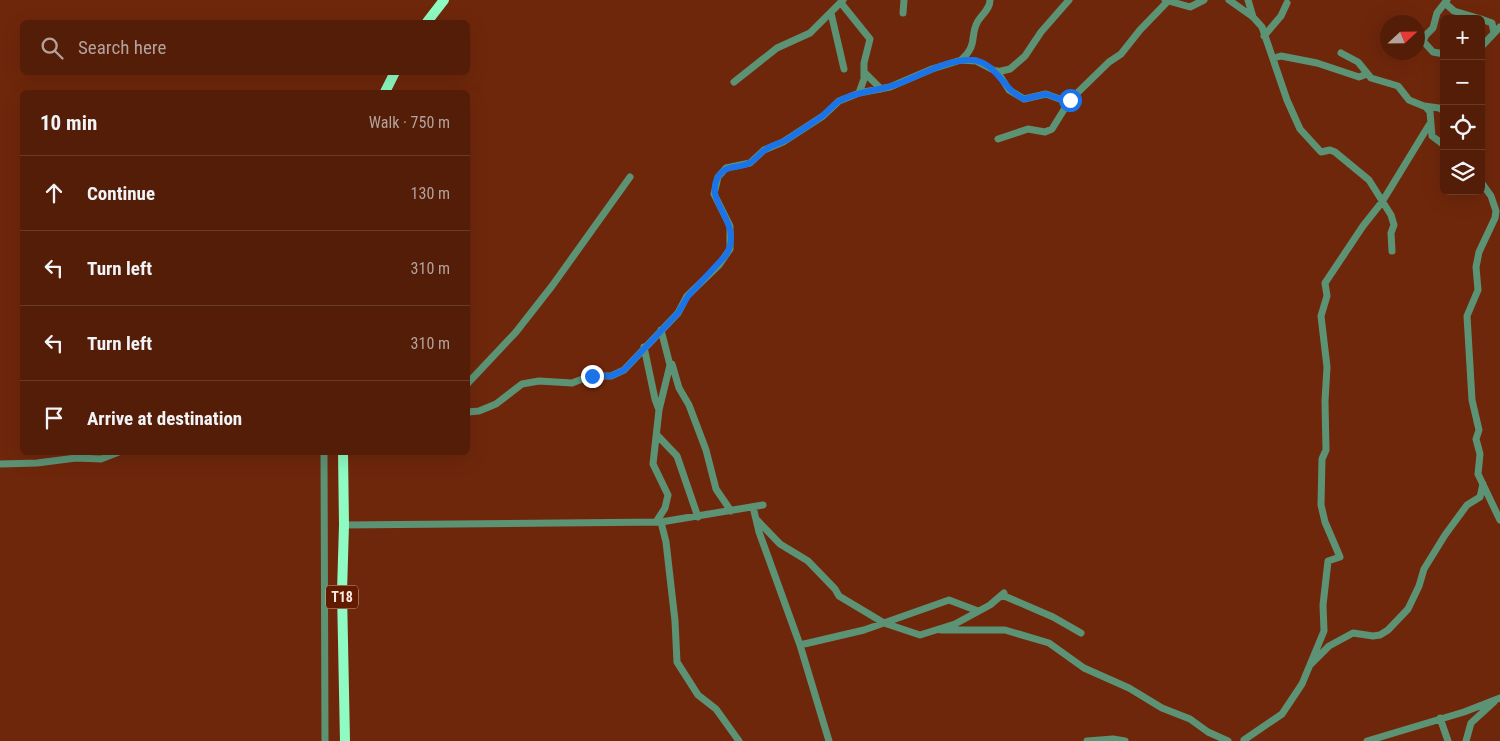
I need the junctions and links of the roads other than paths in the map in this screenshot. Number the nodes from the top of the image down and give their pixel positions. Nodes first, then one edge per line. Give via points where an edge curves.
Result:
1 (444, 0) edge
2 (904, 0) edge
3 (990, 0) edge
4 (1069, 0) edge
5 (1204, 0) edge
6 (1229, 0) edge
7 (1248, 0) edge
8 (1166, 1) edge
9 (842, 2) edge
10 (1447, 2) edge
11 (1288, 4) edge
12 (831, 13) junction
13 (903, 13) dead end
14 (1468, 15) edge
15 (1253, 17) junction
16 (429, 20) edge
17 (1485, 20) edge
18 (1500, 27) edge
19 (1494, 33) junction
20 (1264, 36) junction
21 (1485, 43) edge
22 (1342, 52) dead end
23 (1440, 53) edge
24 (1274, 58) junction
25 (961, 60) junction
26 (844, 69) dead end
27 (997, 71) junction
28 (864, 72) junction
29 (1367, 74) junction
30 (394, 75) edge
31 (734, 82) dead end
32 (881, 89) junction
33 (386, 90) edge
34 (859, 93) junction
35 (1068, 102) junction
36 (1424, 106) junction
37 (1440, 109) edge
38 (1429, 125) junction
39 (998, 139) dead end
40 (1440, 142) edge
41 (630, 177) dead end
42 (1485, 188) edge
43 (1382, 202) junction
44 (1392, 251) dead end
45 (661, 330) junction
46 (644, 347) junction
47 (670, 360) junction
48 (470, 381) edge
49 (659, 410) junction
50 (470, 412) edge
51 (657, 435) junction
52 (111, 455) edge
53 (324, 455) edge
54 (343, 455) edge
55 (0, 464) edge
56 (1483, 484) junction
57 (763, 505) dead end
58 (753, 507) junction
59 (730, 511) junction
60 (698, 517) junction
61 (756, 519) junction
62 (1500, 520) edge
63 (659, 522) junction
64 (344, 526) junction
65 (978, 611) junction
66 (884, 623) junction
67 (941, 630) junction
68 (1081, 633) dead end
69 (800, 645) junction
70 (1310, 665) junction
71 (1498, 699) edge
72 (1440, 718) junction
73 (1244, 740) edge
74 (325, 741) edge
75 (345, 741) edge
76 (739, 741) edge
77 (829, 741) edge
78 (1086, 741) edge
79 (1125, 741) edge
80 (1226, 741) edge
81 (1367, 741) edge
82 (1448, 741) edge
83 (1466, 741) edge

1 - 16 highway
2 - 13 street
3 - 25 street via 977,22 970,51
4 - 27 street via 1025,56 1010,69
5 - 8 street via 1190,7
6 - 15 street
7 - 15 street
8 - 35 street via 1121,54 1108,62
9 - 12 street
9 - 28 street via 870,39
10 - 14 street via 1456,11
10 - 23 street via 1437,13 1433,28 1423,41 1433,52
11 - 20 street
12 - 26 street
12 - 31 street via 810,33 777,48
15 - 20 street via 1262,27
17 - 19 street via 1492,23
18 - 19 street
19 - 21 street
20 - 24 street
22 - 29 street via 1358,62
24 - 29 street via 1281,56 1359,77
24 - 43 street via 1300,130 1321,152 1336,152 1365,176
25 - 27 street via 976,61
25 - 32 street
27 - 35 street via 1009,90 1024,99 1046,94
28 - 32 street
28 - 34 street
29 - 36 street via 1398,86 1409,100
30 - 33 highway
32 - 34 street
34 - 45 street via 838,101 823,116 783,142 764,150 750,163 722,171 714,194 730,226 730,249
35 - 39 street via 1051,129 1045,132 1028,129
36 - 37 street
36 - 38 street via 1430,112
38 - 40 street via 1433,137
38 - 43 street
41 - 48 street via 516,332
42 - 56 street via 1496,211 1495,218 1479,252 1476,267 1478,290 1466,316 1472,400 1479,430 1476,438 1480,454 1478,474
43 - 44 street via 1394,222
43 - 70 street via 1326,283 1327,296 1321,316 1327,368 1326,450 1322,456 1321,505 1340,557 1328,561 1324,631
45 - 46 street
45 - 47 street
46 - 49 street
46 - 50 street via 624,370 614,375 590,376 572,383 538,381 522,384 496,404
47 - 49 street
47 - 59 street via 706,450 716,489
49 - 51 street
51 - 60 street via 677,456
51 - 63 street via 654,466 668,490
52 - 55 street via 101,459
53 - 74 street
54 - 64 highway, T18
56 - 62 street
56 - 70 street via 1480,497 1467,505 1428,562 1408,609 1388,630 1373,636 1353,634 1329,646
57 - 58 street
58 - 59 street
58 - 61 street
59 - 60 street
60 - 63 street
61 - 66 street via 780,544 808,561 839,596
61 - 69 street
63 - 64 street
63 - 76 street via 666,542 677,662 698,695 716,709
64 - 75 highway, T18
65 - 66 street via 949,600
65 - 67 street
65 - 68 street via 1003,594
66 - 67 street via 920,635
66 - 69 street
67 - 80 street via 1005,630 1049,643 1084,668 1190,719
69 - 77 street
70 - 73 street via 1287,708
71 - 72 street
71 - 83 street via 1472,723
72 - 81 street
72 - 82 street
78 - 79 street

